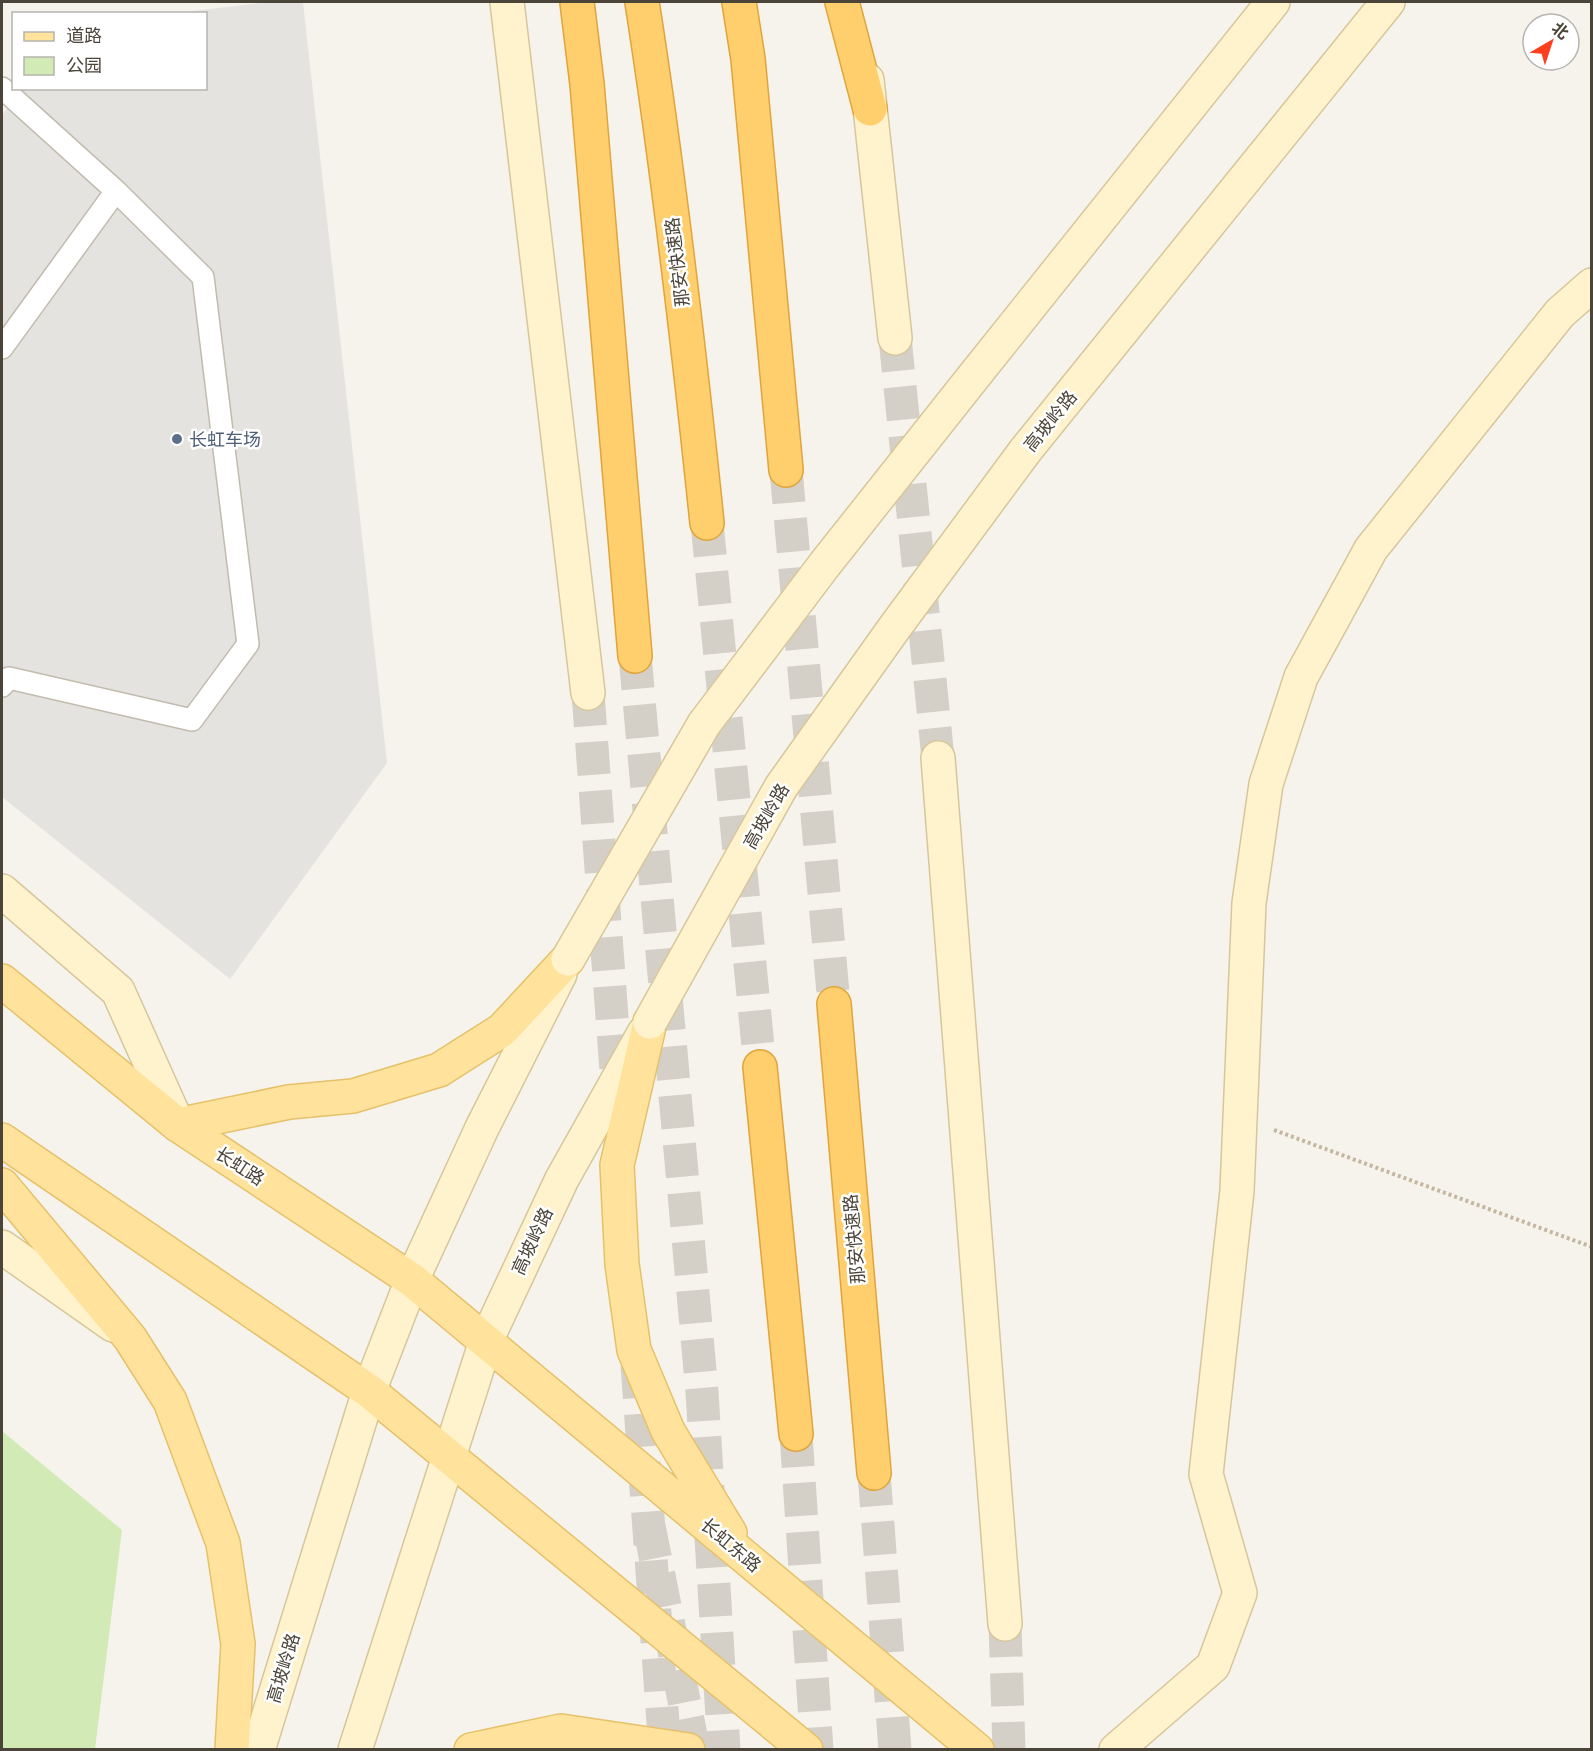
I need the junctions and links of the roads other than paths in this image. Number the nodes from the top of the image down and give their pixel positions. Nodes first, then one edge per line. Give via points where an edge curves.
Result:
1 (507, 2) edge
2 (577, 2) edge
3 (642, 2) edge
4 (739, 2) edge
5 (842, 2) edge
6 (858, 2) edge
7 (1273, 2) edge
8 (1388, 2) edge
9 (2, 88) edge
10 (870, 109) junction
11 (116, 191) junction
12 (1592, 285) edge
13 (895, 338) tunnel mouth
14 (2, 348) edge
15 (786, 470) tunnel mouth
16 (706, 523) tunnel mouth
17 (635, 656) tunnel mouth
18 (4, 678) edge
19 (588, 693) tunnel mouth
20 (938, 758) tunnel mouth
21 (2, 891) edge
22 (568, 959) junction
23 (2, 981) edge
24 (834, 1004) tunnel mouth
25 (650, 1022) junction
26 (760, 1067) tunnel mouth
27 (177, 1125) junction
28 (2, 1140) edge
29 (2, 1185) edge
30 (2, 1247) edge
31 (412, 1280) junction
32 (130, 1338) junction
33 (486, 1341) junction
34 (369, 1390) junction
35 (796, 1434) tunnel mouth
36 (448, 1455) junction
37 (874, 1473) tunnel mouth
38 (745, 1557) junction
39 (1005, 1624) tunnel mouth
40 (612, 1743) edge
41 (232, 1749) edge
42 (258, 1749) edge
43 (355, 1749) edge
44 (471, 1749) edge
45 (688, 1749) edge
46 (806, 1749) edge
47 (977, 1749) edge
48 (1116, 1749) edge

1 - 19 main road
2 - 17 highway
3 - 16 highway, 那安快速路 via 656,88
4 - 15 highway via 748,59
5 - 10 highway
6 - 10 main road
7 - 22 main road, 高坡岭路, bridge via 825,564 704,724
8 - 25 main road, 高坡岭路, bridge via 1025,451 888,636 781,787
9 - 11 lane
10 - 13 main road
11 - 14 lane
11 - 18 lane via 203,277 248,644 192,720
12 - 48 main road via 1560,313 1371,549 1301,677 1266,784 1249,903 1237,1191 1206,1474 1240,1593 1214,1666
20 - 39 main road
21 - 27 main road via 118,991
22 - 27 main road via 502,1030 439,1070 353,1096 289,1101
22 - 31 main road, 高坡岭路 via 482,1128
23 - 27 main road, 长虹路
24 - 37 highway, 那安快速路
25 - 33 main road, 高坡岭路 via 562,1179
25 - 38 main road via 617,1165 622,1264 634,1350 668,1431
26 - 35 highway
27 - 31 main road, 长虹路
28 - 34 main road
29 - 32 main road
30 - 32 main road
31 - 33 main road, 长虹路
31 - 34 main road, 高坡岭路
32 - 41 main road via 170,1401 223,1543 238,1644
33 - 36 main road, 高坡岭路
33 - 38 main road, 长虹东路
34 - 36 main road
34 - 42 main road, 高坡岭路
36 - 43 main road, 高坡岭路
36 - 46 main road
38 - 47 main road, 长虹东路
40 - 44 main road via 561,1731
40 - 45 main road

